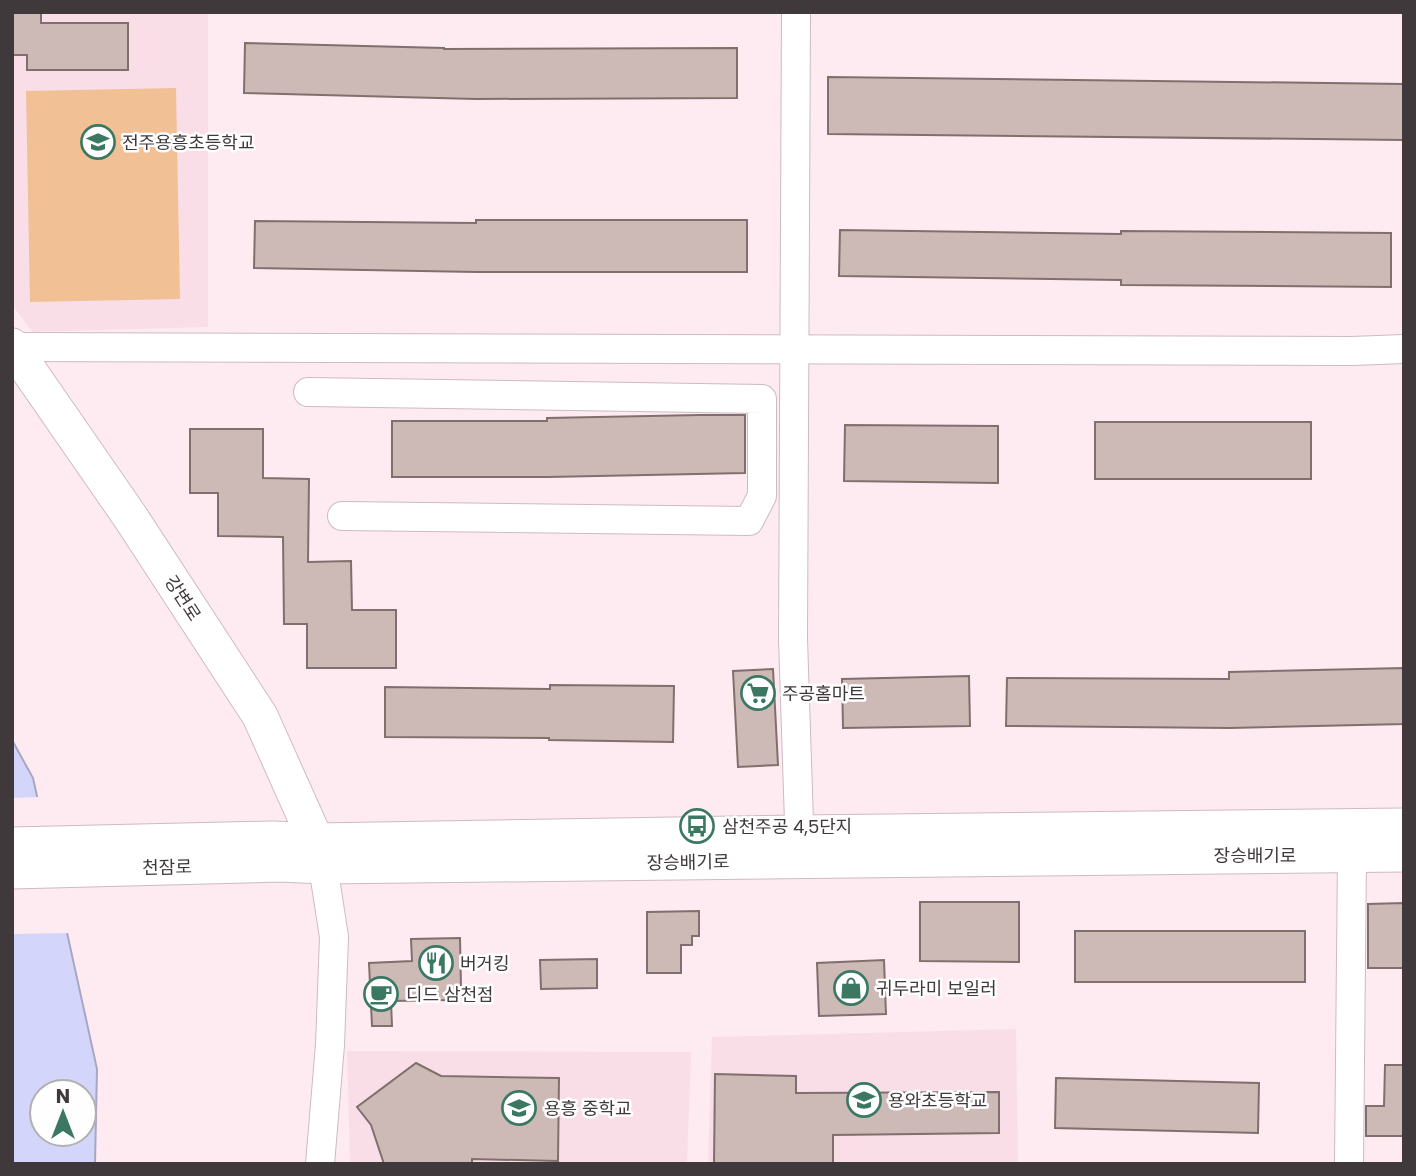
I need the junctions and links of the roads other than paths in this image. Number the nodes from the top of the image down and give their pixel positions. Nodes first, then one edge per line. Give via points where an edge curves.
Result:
1 (796, 12) edge
2 (13, 346) edge
3 (794, 349) junction
4 (1404, 349) edge
5 (308, 392) dead end
6 (342, 516) dead end
7 (1404, 826) edge
8 (12, 845) edge
9 (800, 847) junction
10 (276, 852) junction
11 (319, 854) junction
12 (1404, 854) edge
13 (1352, 855) junction
14 (12, 871) edge
15 (320, 1164) edge
16 (1349, 1164) edge

1 - 3 street
2 - 3 street
2 - 11 street, 강변로 via 260,716
3 - 4 street
3 - 9 street via 793,639
5 - 6 street via 762,400 762,496 749,521
7 - 9 street, 장승배기로
8 - 10 street, 천잠로
9 - 11 street, 장승배기로
9 - 13 street, 장승배기로
10 - 11 street, 천잠로
10 - 14 street, 천잠로
11 - 15 street via 334,937
12 - 13 street, 장승배기로
13 - 16 street

